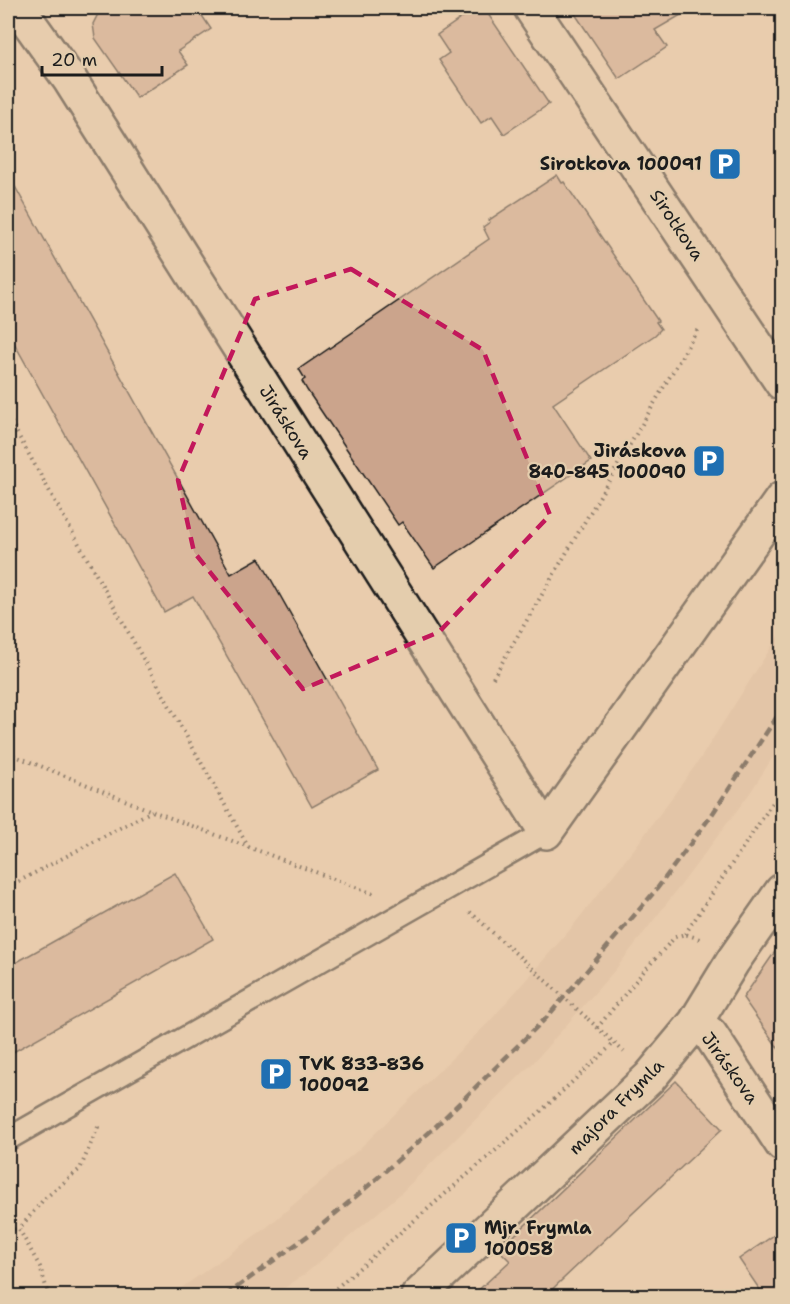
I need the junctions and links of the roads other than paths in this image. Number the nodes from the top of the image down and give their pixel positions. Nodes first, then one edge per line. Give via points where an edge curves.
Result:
1 (531, 8) edge
2 (20, 15) edge
3 (783, 383) edge
4 (783, 499) edge
5 (546, 832) junction
6 (783, 891) edge
7 (695, 1023) junction
8 (8, 1139) edge
9 (783, 1144) edge
10 (418, 1296) edge

1 - 3 street, Sirotkova
2 - 5 street, Jiráskova via 70,80
4 - 5 street
5 - 8 lane
6 - 7 street, majora Frymla
7 - 9 street, Jiráskova via 710,1034
7 - 10 street, majora Frymla via 650,1077

